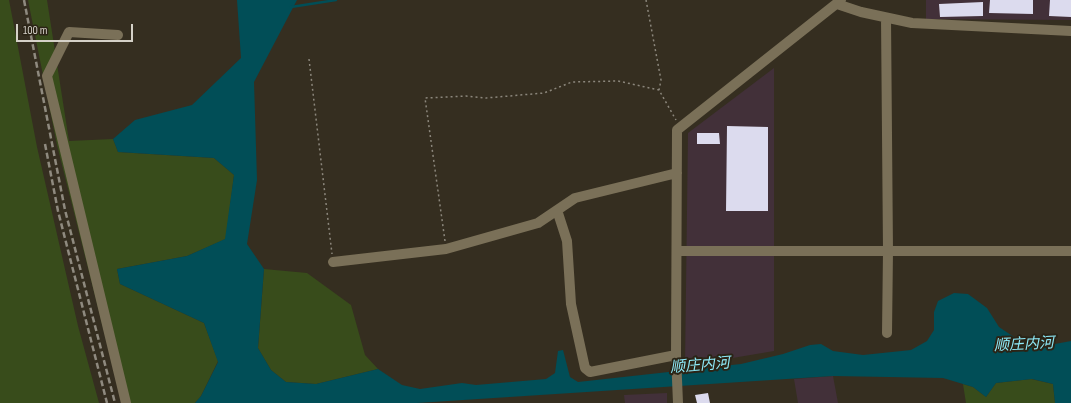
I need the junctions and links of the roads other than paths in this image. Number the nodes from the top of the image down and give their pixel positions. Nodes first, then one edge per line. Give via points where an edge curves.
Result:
1 (839, 2) edge
2 (886, 18) junction
3 (1071, 31) edge
4 (118, 35) dead end
5 (677, 173) junction
6 (557, 210) junction
7 (677, 251) junction
8 (888, 251) junction
9 (1071, 251) edge
10 (333, 262) road end
11 (887, 333) dead end
12 (677, 360) junction
13 (126, 403) edge
14 (678, 403) edge

1 - 2 street via 861,12
1 - 5 street via 677,130
2 - 3 street via 912,23
2 - 8 street
4 - 13 street via 69,32 47,76
5 - 6 street via 575,198
5 - 7 street
6 - 10 street via 538,223 446,249
6 - 12 street via 567,241 571,304 585,368 590,372
7 - 8 street
7 - 12 street
8 - 9 street
8 - 11 street
12 - 14 street

